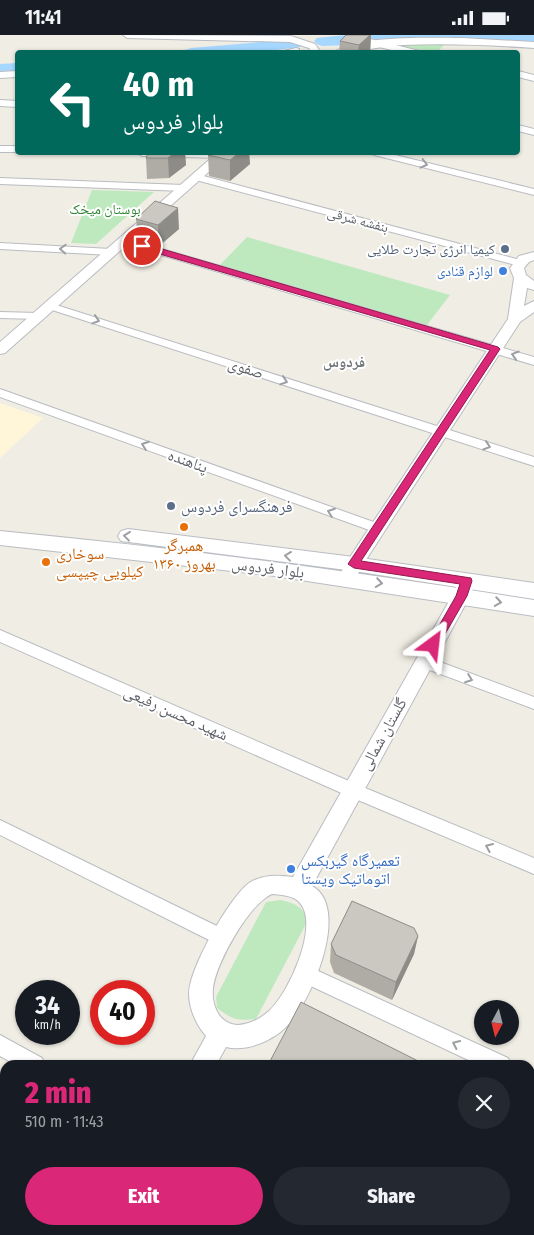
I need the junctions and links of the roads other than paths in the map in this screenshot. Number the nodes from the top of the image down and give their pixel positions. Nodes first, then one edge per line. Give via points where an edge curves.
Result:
1 (127, 35) edge
2 (368, 42) junction
3 (534, 45) edge
4 (315, 50) edge
5 (342, 50) edge
6 (404, 50) edge
7 (15, 74) edge
8 (520, 74) edge
9 (0, 75) edge
10 (534, 78) edge
11 (0, 103) edge
12 (15, 103) edge
13 (520, 128) edge
14 (534, 131) edge
15 (0, 149) edge
16 (15, 149) edge
17 (222, 155) edge
18 (385, 155) edge
19 (196, 177) junction
20 (0, 181) edge
21 (184, 188) junction
22 (534, 192) edge
23 (124, 241) junction
24 (0, 246) edge
25 (111, 252) junction
26 (534, 256) edge
27 (520, 263) junction
28 (528, 283) edge
29 (534, 305) edge
30 (50, 306) junction
31 (0, 315) edge
32 (38, 317) junction
33 (515, 319) junction
34 (495, 349) junction
35 (0, 350) edge
36 (534, 361) edge
37 (0, 393) edge
38 (441, 431) junction
39 (534, 461) edge
40 (0, 523) edge
41 (377, 528) junction
42 (0, 538) edge
43 (350, 571) junction
44 (464, 588) junction
45 (534, 591) edge
46 (534, 608) edge
47 (0, 637) edge
48 (424, 662) junction
49 (534, 703) edge
50 (352, 790) junction
51 (0, 827) edge
52 (534, 866) edge
53 (299, 889) junction
54 (223, 938) junction
55 (305, 974) junction
56 (221, 1033) junction
57 (0, 1045) edge
58 (26, 1060) edge
59 (205, 1060) edge
60 (490, 1060) edge

1 - 4 street via 291,39
2 - 3 street via 446,40
2 - 5 street
2 - 6 street
7 - 9 street
8 - 10 street
11 - 12 street
13 - 14 street
15 - 16 street
17 - 19 street
18 -> 22 street
19 - 21 street
19 - 27 street, بنفشه شرقی
20 - 21 street
21 - 23 street
23 - 25 street
23 - 34 street
25 -> 24 street
25 - 30 street
26 - 27 street
27 - 28 street via 517,273
28 - 33 street
29 - 33 street
30 - 32 street
30 -> 38 street, صفوی
31 - 32 street
32 - 35 street
33 - 34 street
36 -> 34 street
34 - 38 street
41 -> 37 street, پناهنده
38 -> 39 street, صفوی
38 - 41 street
43 -> 40 main road, بلوار فردوس via 100,533
41 - 43 street
42 - 43 main road, بلوار فردوس
43 - 44 main road, بلوار فردوس
44 - 45 main road, بلوار فردوس
44 -> 46 main road, بلوار فردوس
44 - 48 street, گلستان شمالی
47 - 50 street, شهید محسن رفیعی
48 -> 49 street
48 - 50 street, گلستان شمالی
52 -> 50 street, شهید محسن رفیعی
50 - 53 street, گلستان شمالی
51 - 54 street
53 - 54 street via 272,884 256,891
53 - 55 street via 315,904 318,916 316,943
54 - 56 street via 208,965 201,988 204,1012
55 - 56 street via 278,1019 262,1031 232,1037
60 -> 55 street
56 - 59 street
57 - 58 street

